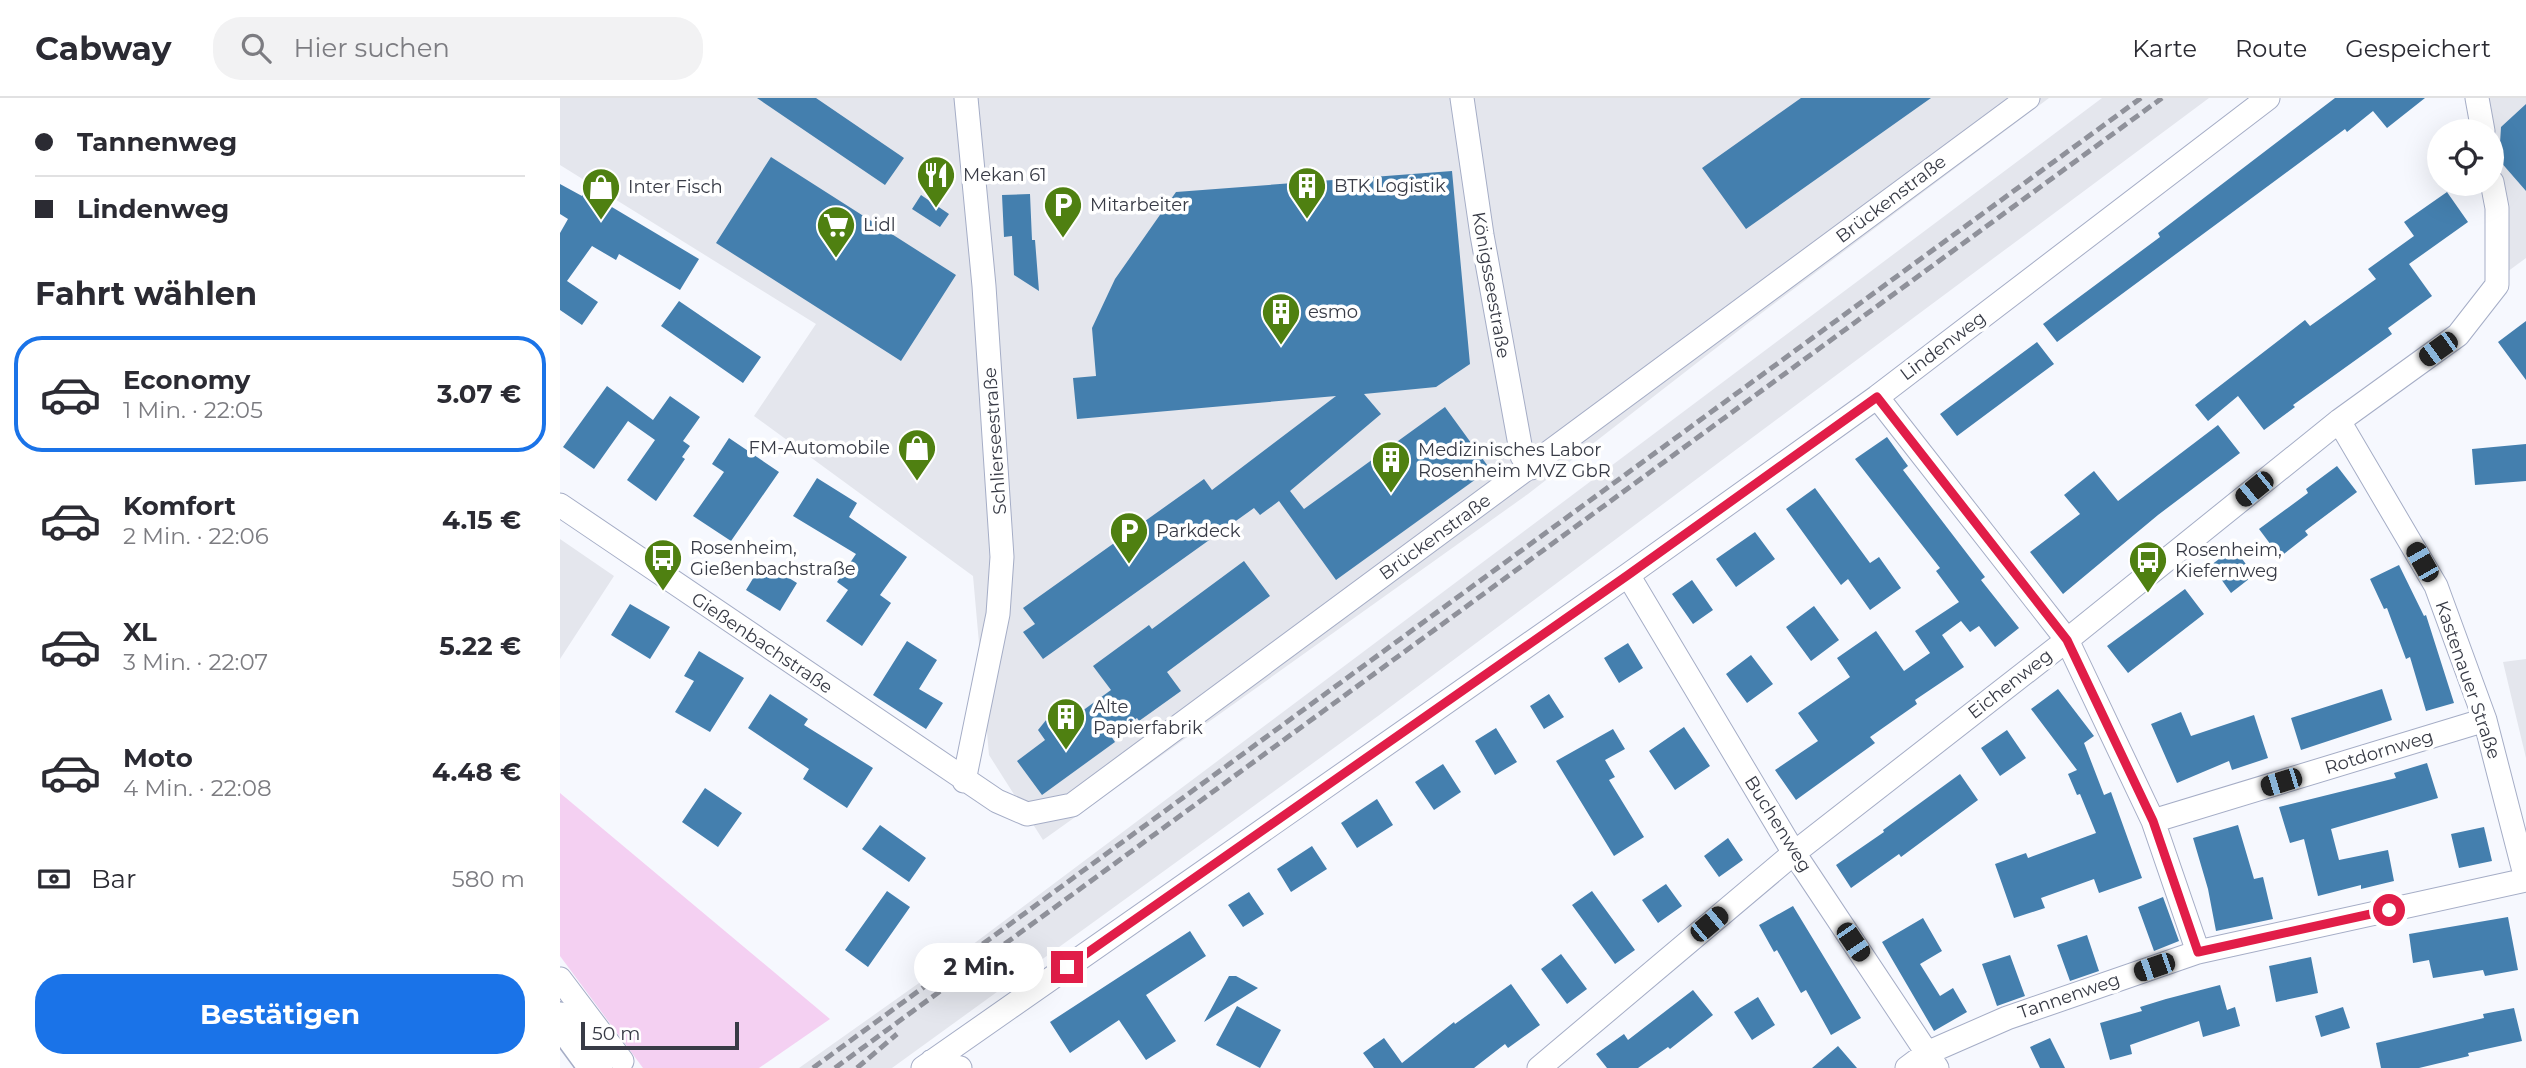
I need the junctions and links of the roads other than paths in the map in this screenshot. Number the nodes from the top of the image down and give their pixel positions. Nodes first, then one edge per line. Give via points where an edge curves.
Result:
1 (966, 98) edge
2 (1462, 98) edge
3 (2028, 98) edge
4 (2268, 98) edge
5 (2477, 98) edge
6 (2481, 119) edge
7 (2495, 196) edge
8 (1877, 397) junction
9 (2339, 421) junction
10 (1531, 468) junction
11 (560, 505) edge
12 (1628, 575) junction
13 (2067, 640) junction
14 (2485, 720) junction
15 (964, 781) junction
16 (2153, 821) junction
17 (1794, 853) junction
18 (2526, 879) edge
19 (2198, 952) junction
20 (560, 979) edge
21 (560, 1019) edge
22 (1932, 1060) edge
23 (609, 1065) edge
24 (928, 1065) edge
25 (960, 1068) edge
26 (1539, 1068) edge
27 (1907, 1068) edge

1 - 15 street, Schlierseestraße via 1003,557 998,614
2 - 10 street, Königsseestraße via 1522,456
3 - 10 street, Brückenstraße
4 - 8 street, Lindenweg
5 - 6 street
7 - 9 street, Eichenweg via 2497,285 2458,335
8 - 12 street, Lindenweg
8 - 13 street
9 - 13 street, Eichenweg
9 - 14 street, Kastenauer Straße via 2436,586
10 - 15 street, Brückenstraße via 1072,805 1027,814
11 - 15 street, Gießenbachstraße
12 - 17 street, Buchenweg
12 - 24 street, Lindenweg
13 - 16 street
13 - 17 street, Eichenweg
14 - 16 street, Rotdornweg
14 - 18 street, Kastenauer Straße
16 - 19 street
17 - 22 street, Buchenweg
17 - 26 street, Eichenweg
18 - 19 street, Tannenweg
19 - 22 street, Tannenweg via 2007,1018
20 - 23 street
21 - 23 main road
22 - 27 street, Tannenweg
24 - 25 street

